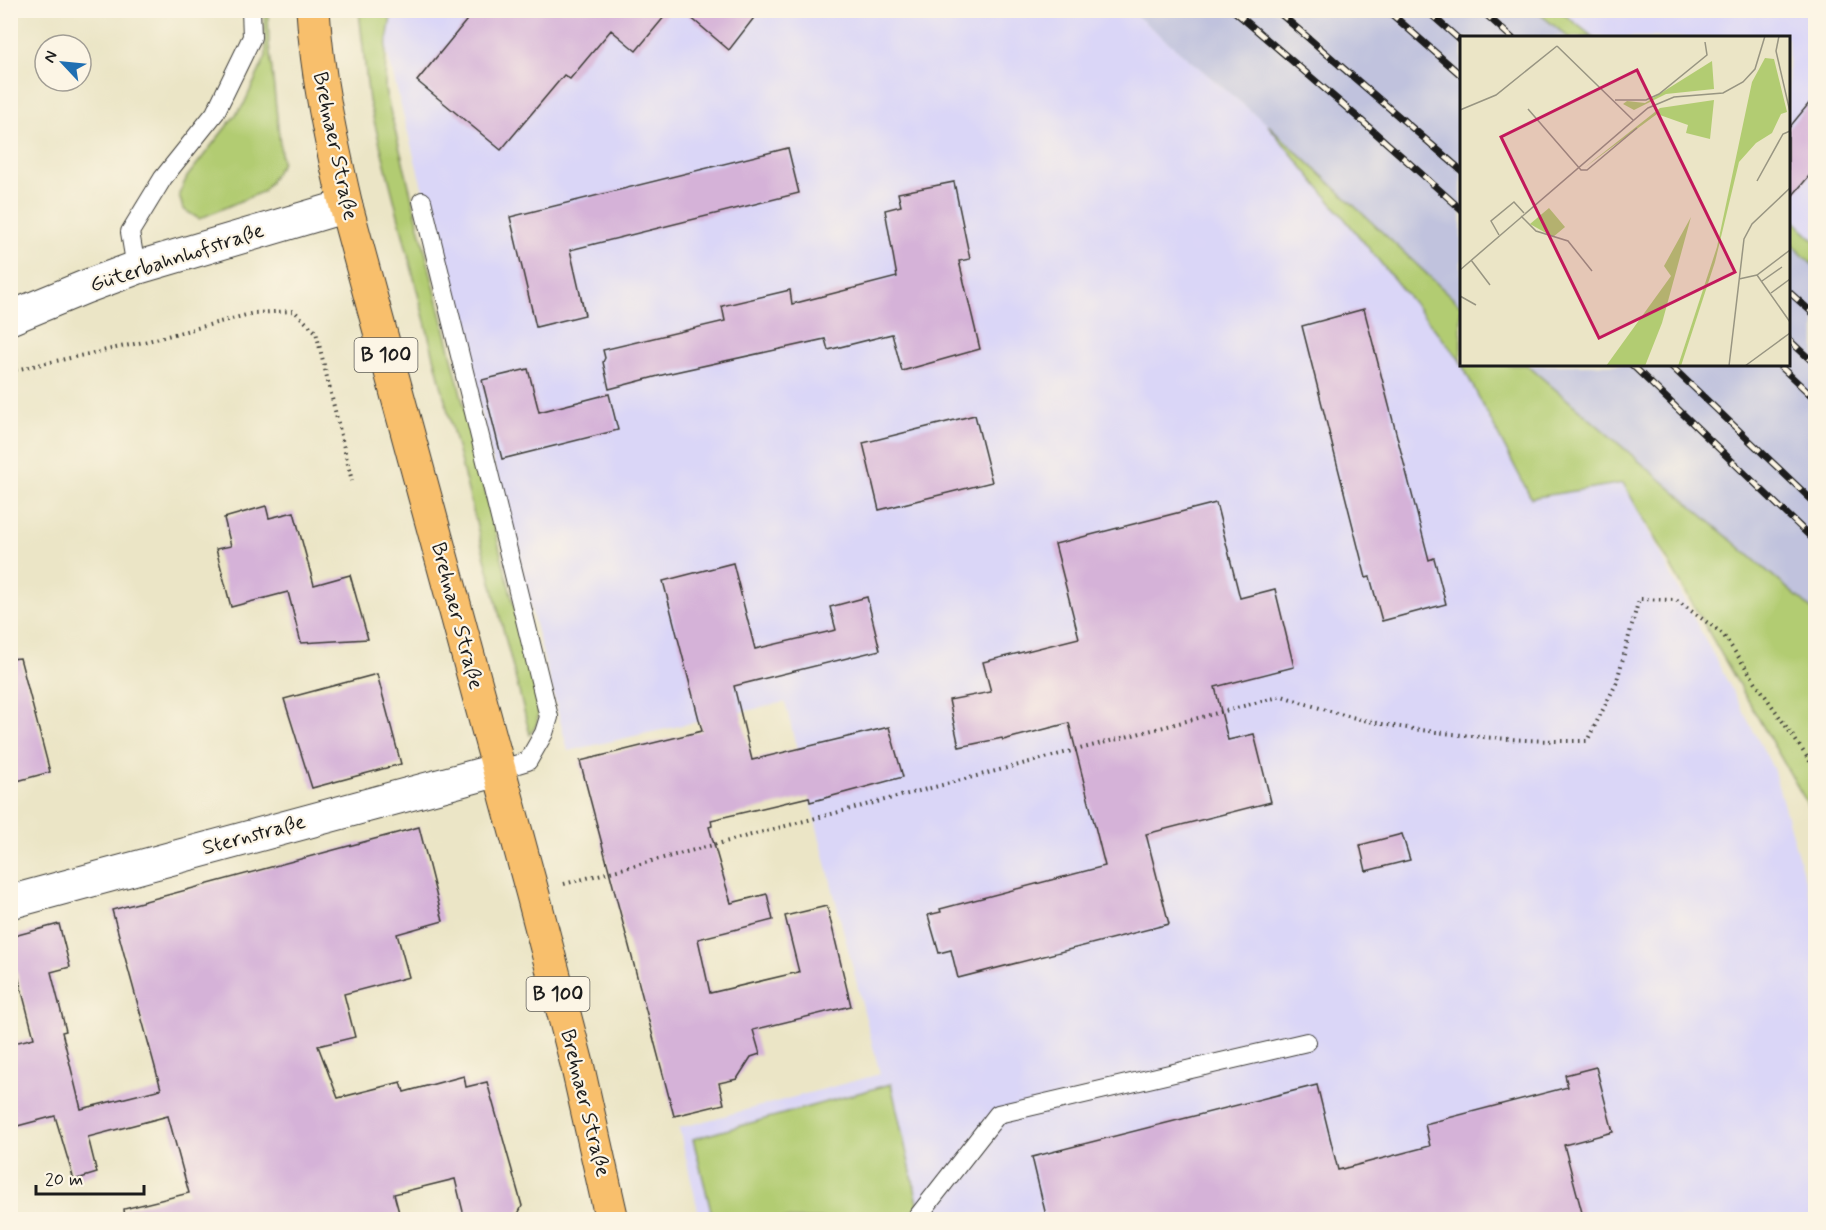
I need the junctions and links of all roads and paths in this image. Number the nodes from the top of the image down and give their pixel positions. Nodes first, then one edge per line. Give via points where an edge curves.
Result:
1 (251, 10) edge
2 (314, 10) edge
3 (422, 201) dead end
4 (346, 206) junction
5 (136, 268) junction
6 (10, 318) edge
7 (10, 371) edge
8 (352, 481) dead end
9 (498, 770) junction
10 (1815, 770) edge
11 (533, 895) junction
12 (10, 902) edge
13 (1307, 1042) dead end
14 (612, 1220) edge
15 (915, 1220) edge

1 - 5 lane via 252,37 215,113 163,178 130,232
2 - 4 main road, Brehnaer Straße / B 100 via 315,50 328,130
3 - 9 lane via 549,717 528,761
4 - 5 street, Güterbahnhofstraße
4 - 9 main road, Brehnaer Straße / B 100
5 - 6 street, Güterbahnhofstraße
7 - 8 path via 254,313 294,311 316,332
9 - 11 main road, Brehnaer Straße / B 100
9 - 12 street, Sternstraße
10 - 11 path via 1722,633 1676,600 1639,599 1616,684 1587,741 1534,741 1393,726 1282,696
11 - 14 main road, Brehnaer Straße / B 100
13 - 15 lane via 998,1114

